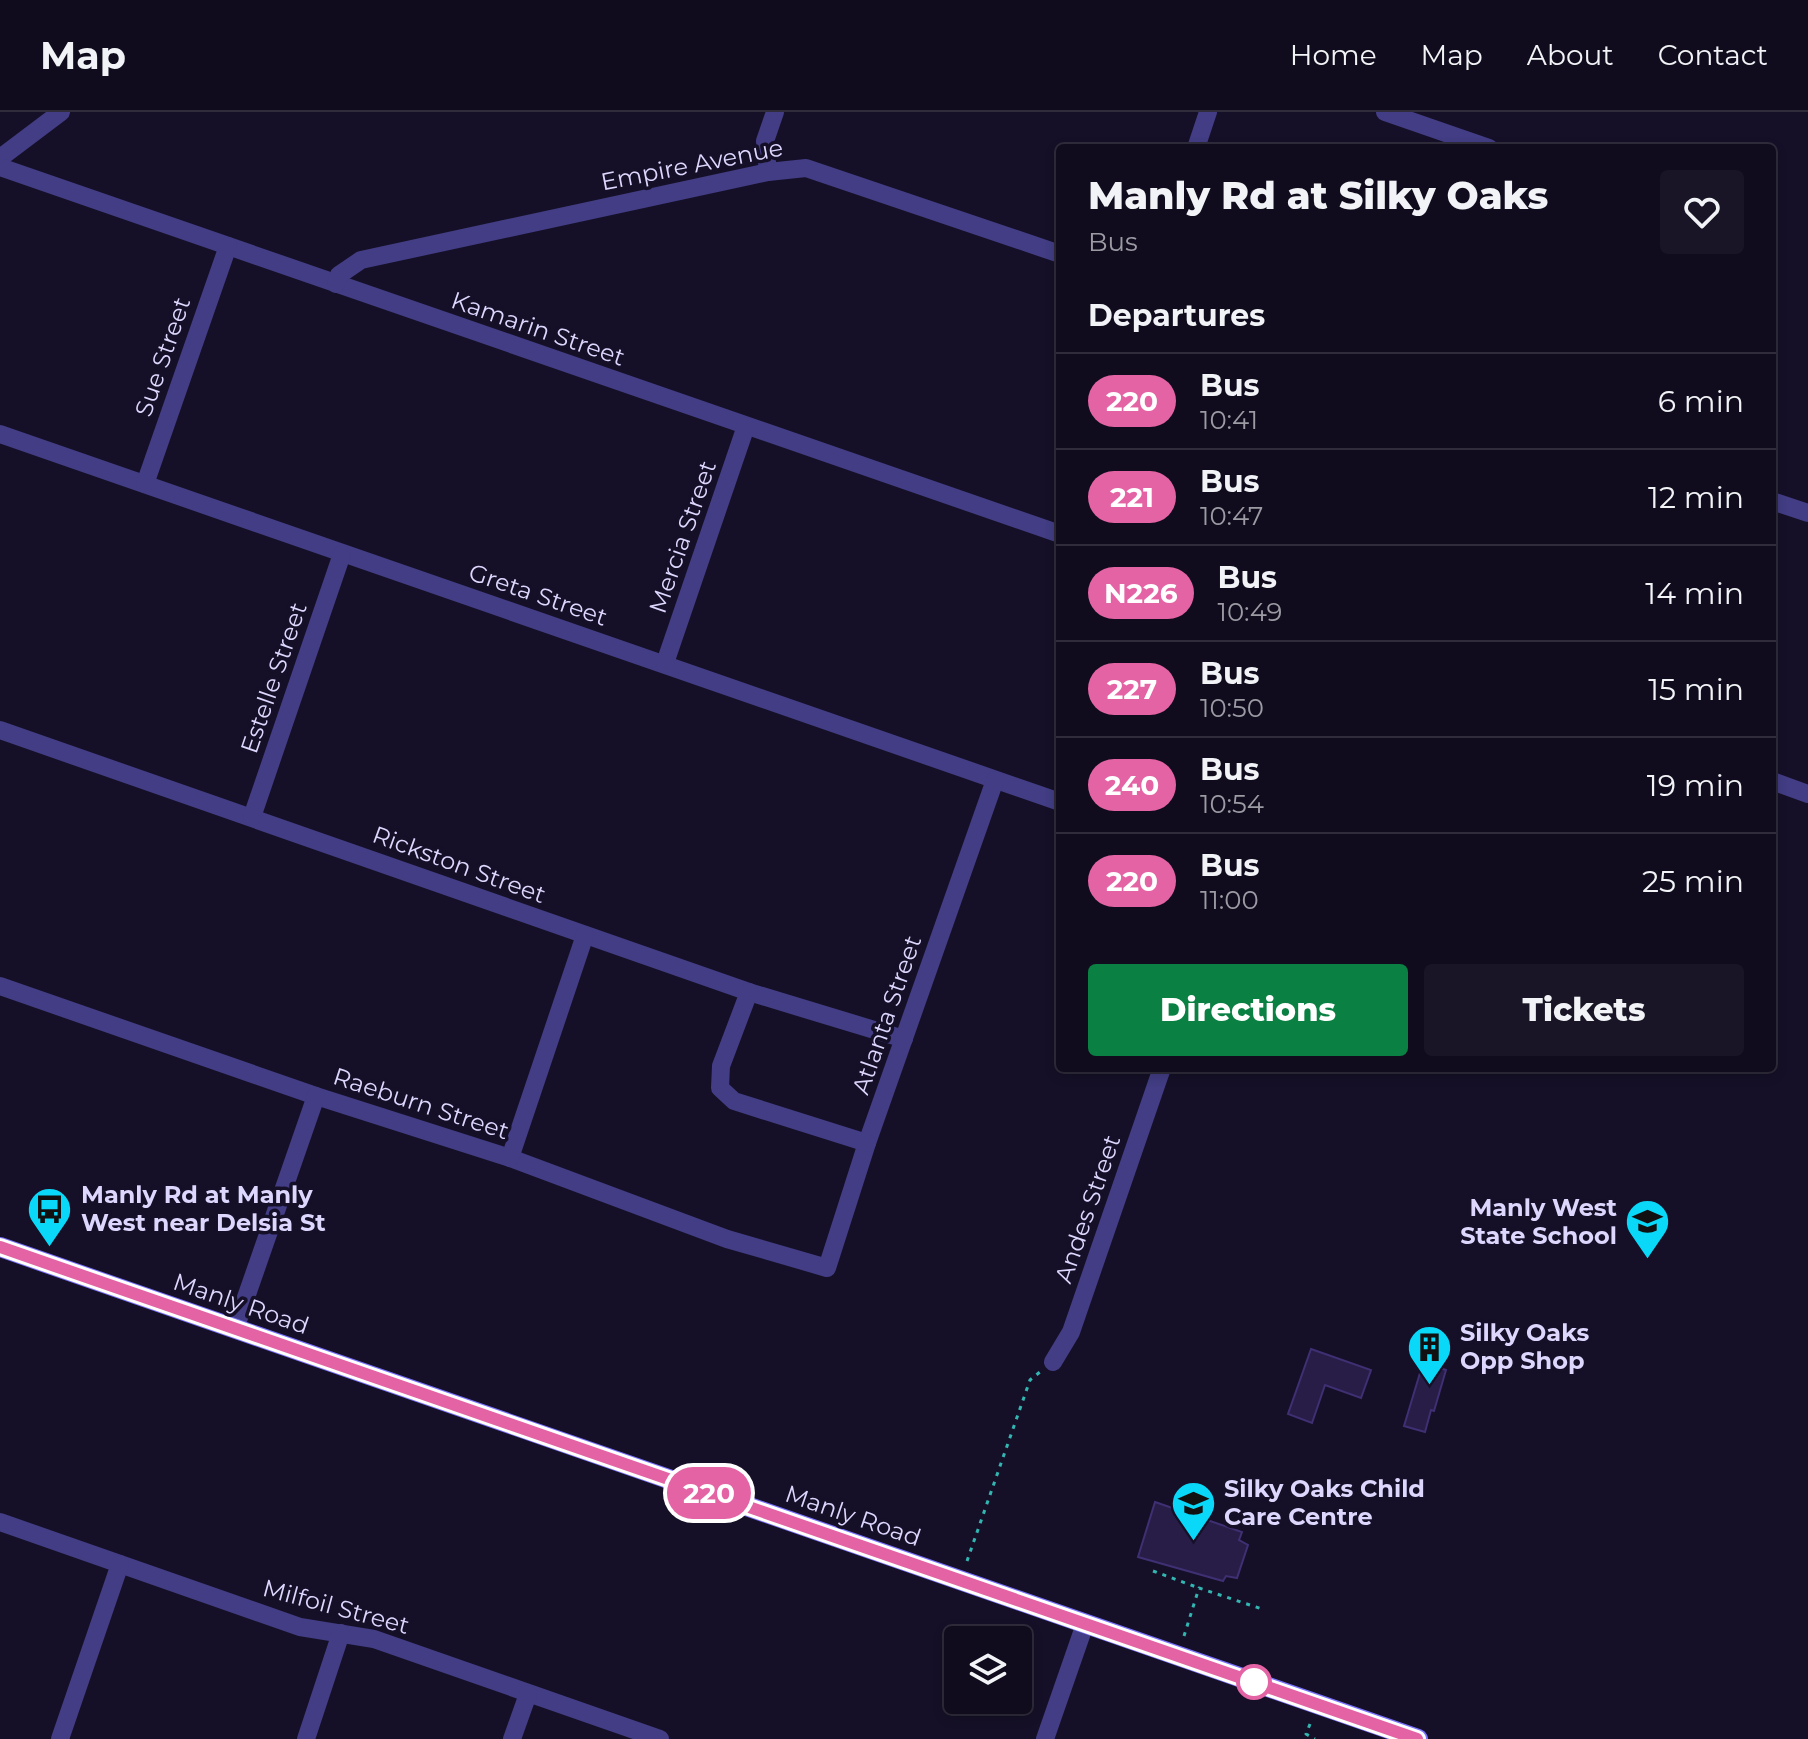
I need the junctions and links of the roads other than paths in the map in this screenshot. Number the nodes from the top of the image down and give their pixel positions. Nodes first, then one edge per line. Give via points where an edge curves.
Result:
1 (61, 112) edge
2 (775, 112) edge
3 (1208, 112) edge
4 (1385, 112) edge
5 (1197, 144) edge
6 (1477, 144) edge
7 (0, 158) edge
8 (0, 167) edge
9 (768, 172) junction
10 (228, 246) junction
11 (1056, 253) edge
12 (336, 284) junction
13 (746, 426) junction
14 (0, 434) edge
15 (145, 484) junction
16 (1776, 502) edge
17 (1808, 513) edge
18 (1056, 533) edge
19 (342, 554) junction
20 (665, 663) junction
21 (0, 730) edge
22 (995, 780) junction
23 (1776, 782) edge
24 (1808, 794) edge
25 (1056, 801) edge
26 (252, 817) junction
27 (585, 935) junction
28 (0, 986) edge
29 (749, 992) junction
30 (904, 1039) junction
31 (1161, 1072) edge
32 (316, 1096) junction
33 (867, 1143) junction
34 (510, 1158) junction
35 (0, 1247) edge
36 (827, 1268) joint
37 (235, 1329) junction
38 (1053, 1362) road end
39 (0, 1522) edge
40 (120, 1564) junction
41 (1085, 1624) junction
42 (341, 1633) junction
43 (528, 1694) junction
44 (60, 1739) edge
45 (306, 1739) edge
46 (512, 1739) edge
47 (660, 1739) edge
48 (1045, 1739) edge
49 (1418, 1739) edge

1 - 7 street
2 - 9 street via 765,141
3 - 5 street
4 - 6 street
8 - 10 street, Kamarin Street
9 - 11 street, Empire Avenue via 806,168
9 - 12 street, Empire Avenue via 361,260 339,275
10 - 12 street, Kamarin Street
10 - 15 street, Sue Street
12 - 13 street, Kamarin Street
13 - 18 street, Kamarin Street
13 - 20 street, Mercia Street
14 - 15 street, Greta Street
15 - 19 street, Greta Street
16 - 17 street
19 - 20 street, Greta Street
19 - 26 street, Estelle Street
20 - 22 street, Greta Street
21 - 26 street, Rickston Street
22 - 25 street, Greta Street
22 - 30 street, Atlanta Street
23 - 24 street
26 - 27 street, Rickston Street
27 - 29 street, Rickston Street
27 - 34 street
28 - 32 street, Raeburn Street
29 - 30 street, Rickston Street
29 - 33 street via 721,1066 720,1088 734,1101
30 - 33 street, Atlanta Street
31 - 38 street, Andes Street via 1071,1332
32 - 34 street, Raeburn Street
32 - 37 street
33 - 36 street, Atlanta Street
34 - 36 street, Raeburn Street via 727,1239
35 - 37 main road, Manly Road
37 - 41 main road, Manly Road
39 - 40 street, Milfoil Street
40 - 42 street, Milfoil Street via 300,1627
40 - 44 street
41 - 48 street
41 - 49 main road, Manly Road
42 - 43 street, Milfoil Street via 374,1639
42 - 45 street
43 - 46 street
43 - 47 street, Milfoil Street

